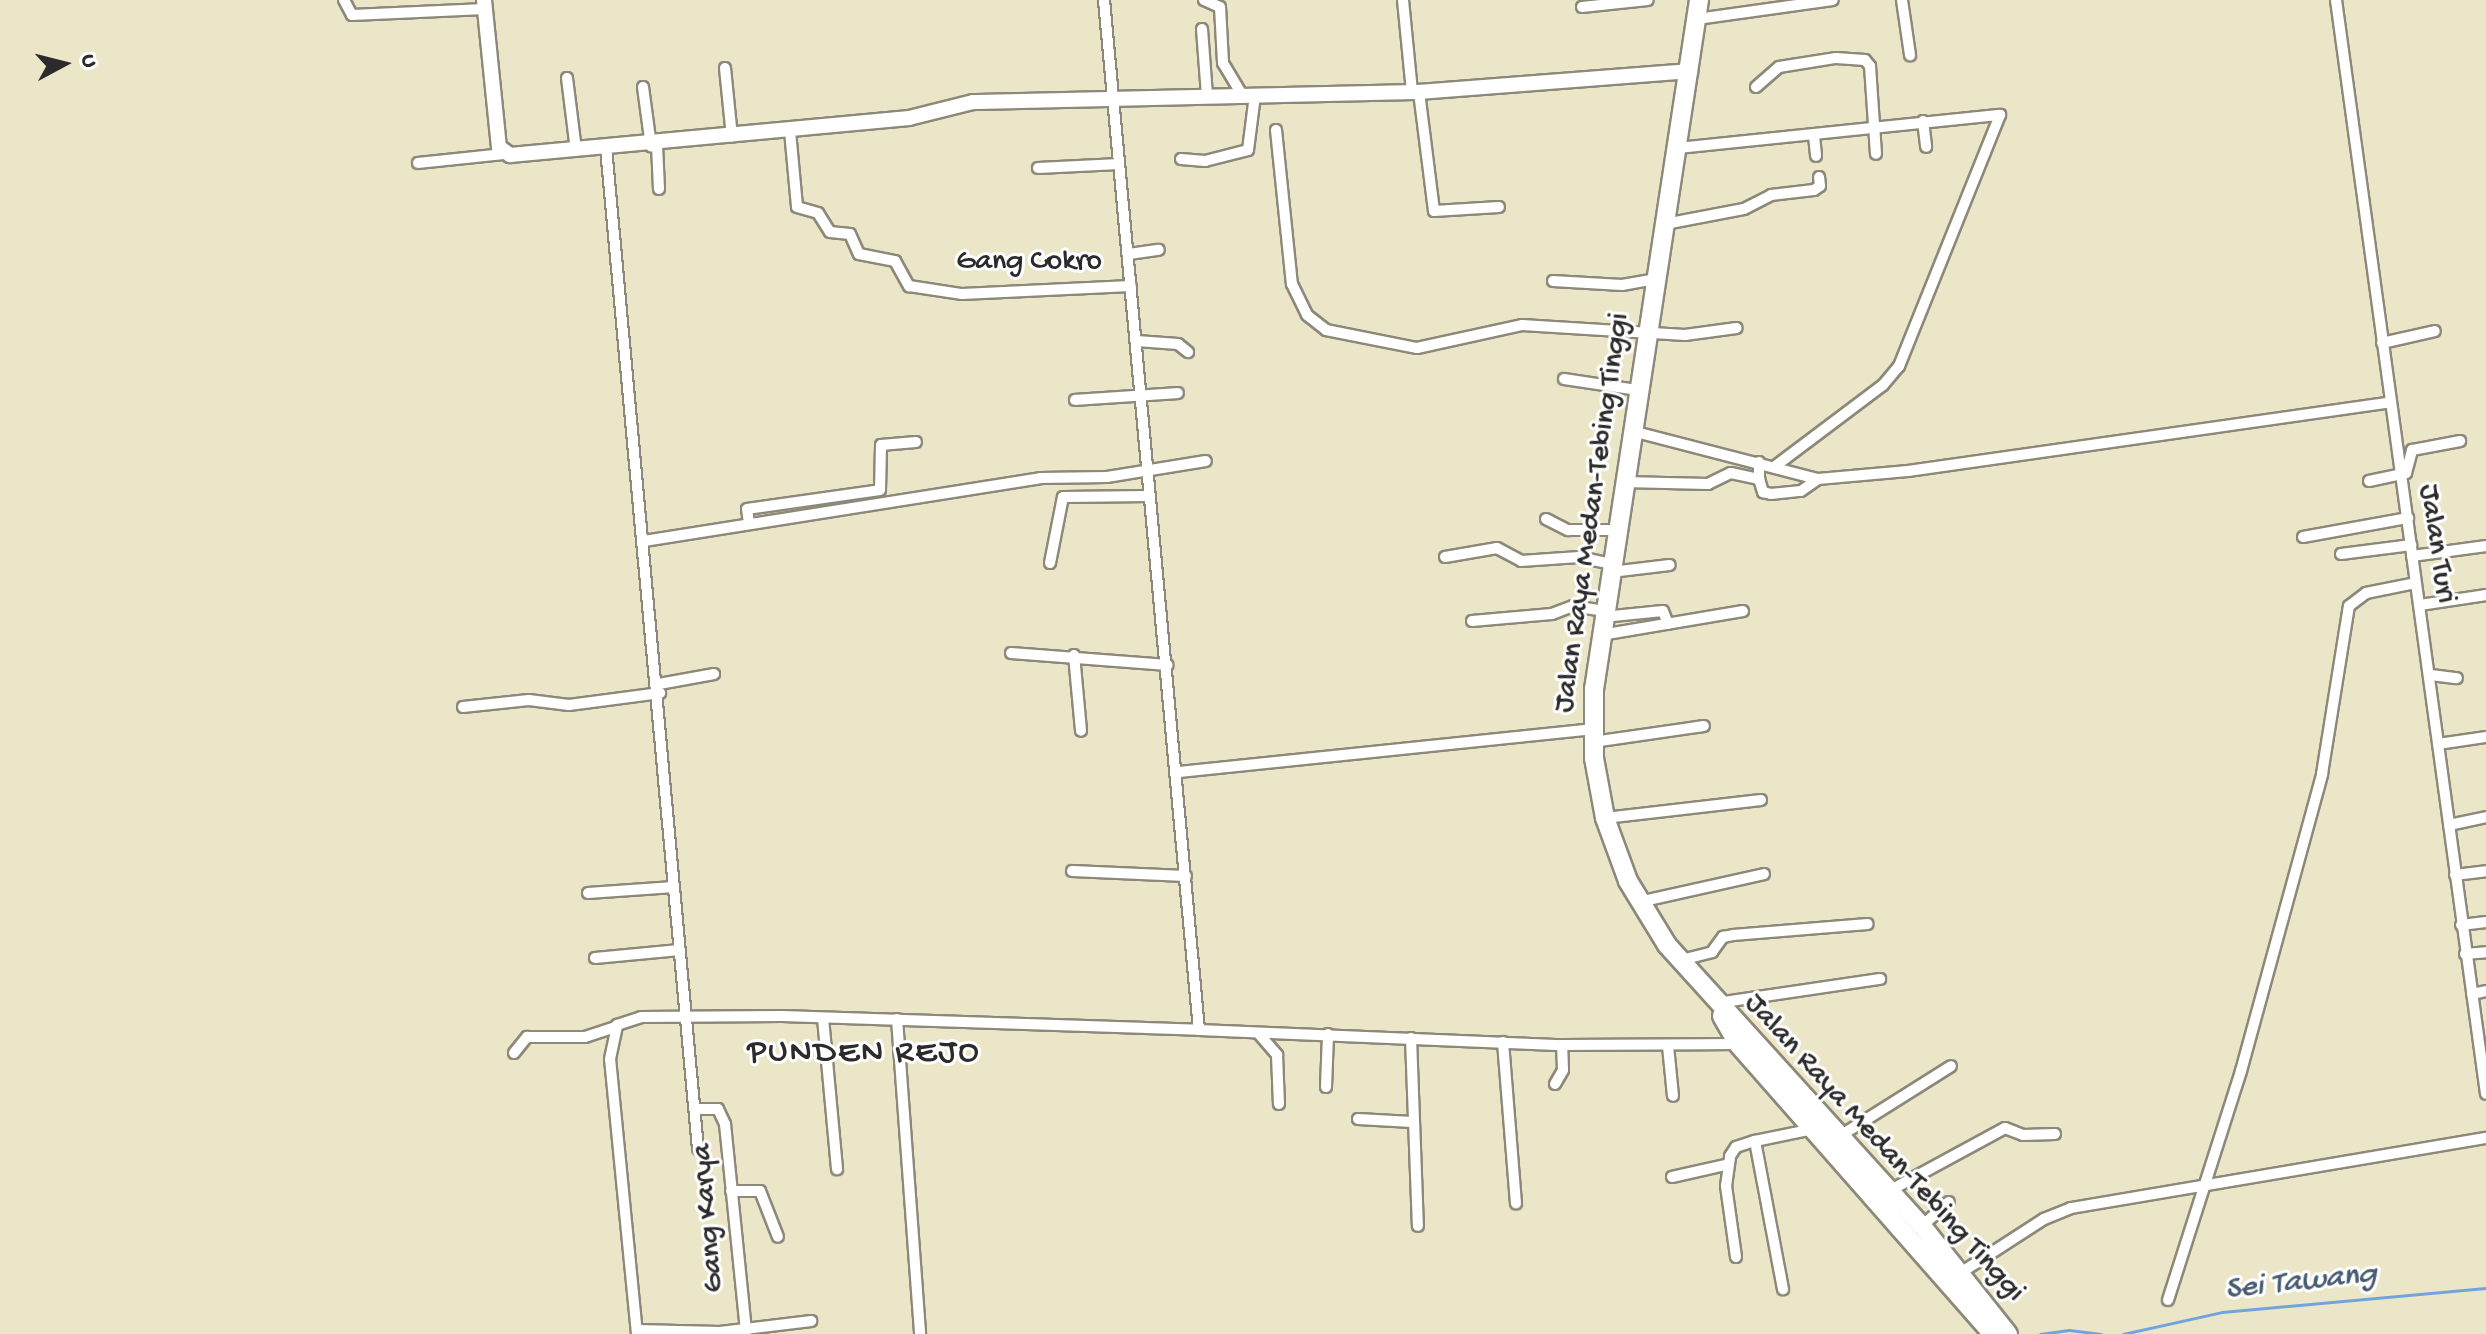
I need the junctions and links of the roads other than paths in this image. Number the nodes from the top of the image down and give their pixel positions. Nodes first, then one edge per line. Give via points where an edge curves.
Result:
1 (344, 0) edge
2 (1104, 0) edge
3 (1204, 0) edge
4 (1403, 0) edge
5 (1648, 0) edge
6 (1833, 0) edge
7 (1902, 0) edge
8 (2336, 0) edge
9 (484, 4) edge
10 (1749, 6) edge
11 (1582, 7) dead end
12 (1698, 9) edge
13 (1202, 29) dead end
14 (1910, 55) dead end
15 (725, 68) dead end
16 (1690, 71) junction
17 (567, 78) dead end
18 (643, 87) dead end
19 (1756, 87) dead end
20 (1416, 92) junction
21 (1248, 95) junction
22 (1207, 96) junction
23 (1113, 100) junction
24 (1923, 121) junction
25 (1874, 128) junction
26 (1276, 130) dead end
27 (790, 131) junction
28 (1814, 136) junction
29 (732, 137) junction
30 (654, 146) junction
31 (1926, 147) dead end
32 (606, 148) junction
33 (1678, 148) junction
34 (576, 150) junction
35 (504, 154) junction
36 (1876, 154) dead end
37 (1816, 156) dead end
38 (1181, 159) dead end
39 (418, 163) dead end
40 (1119, 164) junction
41 (1038, 168) dead end
42 (1819, 177) dead end
43 (659, 189) dead end
44 (1499, 207) dead end
45 (1665, 224) junction
46 (1159, 250) dead end
47 (1129, 254) junction
48 (1656, 279) junction
49 (1553, 281) dead end
50 (1131, 286) junction
51 (1737, 328) dead end
52 (2435, 331) dead end
53 (1648, 332) junction
54 (1137, 341) junction
55 (2382, 343) junction
56 (1188, 352) dead end
57 (1564, 379) dead end
58 (1638, 390) junction
59 (1178, 393) dead end
60 (1141, 399) junction
61 (1075, 400) dead end
62 (2390, 402) junction
63 (1632, 431) junction
64 (2460, 441) dead end
65 (916, 442) dead end
66 (1206, 461) dead end
67 (1774, 467) junction
68 (1759, 470) junction
69 (1147, 473) junction
70 (2400, 476) junction
71 (1818, 479) junction
72 (2369, 481) dead end
73 (1624, 482) junction
74 (1149, 496) junction
75 (2408, 518) junction
76 (1546, 519) dead end
77 (749, 523) junction
78 (1617, 530) junction
79 (2303, 537) dead end
80 (644, 541) junction
81 (2486, 546) edge
82 (2412, 551) junction
83 (2341, 554) dead end
84 (1445, 557) dead end
85 (1050, 563) dead end
86 (1670, 565) dead end
87 (1611, 568) junction
88 (2415, 583) junction
89 (2486, 595) edge
90 (2420, 605) junction
91 (1743, 611) dead end
92 (1472, 621) dead end
93 (1603, 621) junction
94 (1668, 624) junction
95 (1011, 653) dead end
96 (1074, 655) junction
97 (1168, 665) junction
98 (714, 674) dead end
99 (2431, 675) junction
100 (2457, 678) dead end
101 (659, 688) junction
102 (463, 707) dead end
103 (1704, 726) dead end
104 (1081, 731) dead end
105 (1592, 735) junction
106 (2486, 737) edge
107 (2438, 744) junction
108 (1179, 772) junction
109 (1761, 800) dead end
110 (2486, 817) edge
111 (1605, 818) junction
112 (2449, 825) junction
113 (1072, 871) dead end
114 (2486, 871) edge
115 (1764, 874) dead end
116 (2455, 875) junction
117 (1186, 876) junction
118 (674, 887) junction
119 (588, 893) dead end
120 (1639, 902) junction
121 (2486, 922) edge
122 (1868, 924) dead end
123 (2461, 925) junction
124 (680, 950) junction
125 (2486, 952) edge
126 (2465, 954) junction
127 (595, 958) dead end
128 (1679, 960) junction
129 (1880, 979) dead end
130 (2486, 991) edge
131 (2472, 994) junction
132 (1715, 1003) junction
133 (685, 1016) junction
134 (823, 1018) junction
135 (897, 1019) junction
136 (615, 1027) junction
137 (1199, 1030) junction
138 (1259, 1034) junction
139 (1328, 1034) junction
140 (1411, 1038) junction
141 (1503, 1042) junction
142 (1738, 1044) junction
143 (1562, 1045) junction
144 (1668, 1046) junction
145 (514, 1053) dead end
146 (1951, 1066) dead end
147 (1555, 1084) dead end
148 (1326, 1087) dead end
149 (2486, 1087) edge
150 (1673, 1096) dead end
151 (1279, 1104) dead end
152 (695, 1109) junction
153 (1358, 1119) dead end
154 (1412, 1122) junction
155 (1814, 1128) junction
156 (2055, 1134) dead end
157 (1840, 1136) junction
158 (2486, 1138) edge
159 (1755, 1141) junction
160 (698, 1149) dead end
161 (1725, 1165) junction
162 (837, 1169) dead end
163 (1672, 1177) dead end
164 (2204, 1186) junction
165 (731, 1191) junction
166 (1889, 1191) junction
167 (1949, 1202) dead end
168 (1516, 1203) dead end
169 (1418, 1226) dead end
170 (1922, 1226) junction
171 (778, 1237) dead end
172 (1736, 1257) dead end
173 (1962, 1272) junction
174 (1783, 1289) dead end
175 (2168, 1300) dead end
176 (811, 1321) dead end
177 (1997, 1329) edge
178 (787, 1330) edge
179 (746, 1331) junction
180 (637, 1332) edge
181 (920, 1334) edge

1 - 9 street via 352,15
2 - 23 street
3 - 21 street via 1220,7 1223,63
4 - 20 street
5 - 11 street
6 - 10 street
7 - 14 street
8 - 55 street, Jalan Turi
9 - 35 street via 499,147
10 - 12 street
12 - 16 highway, Jalan Raya Medan-Tebing Tinggi
13 - 22 street
15 - 29 street
16 - 20 street
16 - 33 highway, Jalan Raya Medan-Tebing Tinggi
17 - 34 street
18 - 30 street
19 - 25 street via 1779,67 1860,58 1870,66
20 - 21 street
20 - 44 street via 1434,211
21 - 22 street
21 - 38 street via 1248,150 1219,159
22 - 23 street
23 - 27 street via 973,102 909,118
23 - 40 street
24 - 25 street
24 - 31 street
24 - 67 street via 2000,115 1896,371
25 - 28 street
25 - 36 street
26 - 53 street via 1292,284 1307,315 1326,330 1417,348 1522,325
27 - 29 street
27 - 50 street, Gang Cokro via 797,207 818,213 830,232 850,234 859,254 895,261 909,286 962,294
28 - 33 street
28 - 37 street
29 - 30 street
30 - 32 street
30 - 43 street
32 - 34 street
32 - 80 street, Gang Karya
33 - 45 highway, Jalan Raya Medan-Tebing Tinggi
34 - 35 street
35 - 39 street
40 - 41 street
40 - 47 street
42 - 45 street via 1820,186 1814,190 1771,195 1744,209
45 - 48 highway, Jalan Raya Medan-Tebing Tinggi
46 - 47 street
47 - 50 street
48 - 49 street via 1622,285
48 - 53 highway, Jalan Raya Medan-Tebing Tinggi
50 - 54 street
51 - 53 street via 1702,335
52 - 55 street
53 - 58 highway, Jalan Raya Medan-Tebing Tinggi
54 - 56 street via 1173,343
54 - 60 street
55 - 62 street, Jalan Turi
57 - 58 street
58 - 63 highway, Jalan Raya Medan-Tebing Tinggi
59 - 60 street
60 - 61 street
60 - 69 street
62 - 70 street, Jalan Turi
62 - 71 street via 1908,471
63 - 68 street
63 - 73 highway, Jalan Raya Medan-Tebing Tinggi
64 - 70 street via 2412,450 2409,470
65 - 77 street via 881,445 880,490 747,509
66 - 69 street via 1158,466
67 - 68 street
67 - 71 street
68 - 71 street via 1763,492 1771,494 1801,491
68 - 73 street via 1731,473 1708,484
69 - 74 street
69 - 77 street via 1040,478
70 - 72 street
70 - 75 street, Jalan Turi
73 - 78 highway, Jalan Raya Medan-Tebing Tinggi
74 - 85 street via 1063,497
74 - 97 street
75 - 79 street
75 - 82 street, Jalan Turi
76 - 78 street via 1568,530
77 - 80 street
78 - 87 highway, Jalan Raya Medan-Tebing Tinggi
80 - 101 street, Gang Karya
81 - 82 street
82 - 83 street
82 - 88 street, Jalan Turi
84 - 87 street via 1497,548 1521,561 1579,557
86 - 87 street
87 - 93 highway, Jalan Raya Medan-Tebing Tinggi
88 - 90 street, Jalan Turi
88 - 164 street via 2366,593 2349,606 2322,774
89 - 90 street
90 - 99 street, Jalan Turi
91 - 94 street
92 - 93 street via 1563,613 1573,606
93 - 94 street
93 - 94 street via 1663,611
93 - 105 highway, Jalan Raya Medan-Tebing Tinggi
95 - 96 street
96 - 97 street
96 - 104 street
97 - 108 street
98 - 101 street
99 - 100 street
99 - 107 street, Jalan Turi
101 - 102 street via 553,705 539,701
101 - 118 street, Gang Karya
103 - 105 street
105 - 108 street
105 - 111 highway, Jalan Raya Medan-Tebing Tinggi
106 - 107 street
107 - 112 street, Jalan Turi
108 - 117 street
109 - 111 street
110 - 112 street
111 - 120 highway, Jalan Raya Medan-Tebing Tinggi
112 - 116 street, Jalan Turi
113 - 117 street
114 - 116 street
115 - 120 street
116 - 123 street, Jalan Turi
117 - 137 street
118 - 119 street
118 - 124 street, Gang Karya
120 - 128 highway, Jalan Raya Medan-Tebing Tinggi
121 - 123 street
122 - 128 street via 1733,935 1712,952
123 - 126 street, Jalan Turi
124 - 127 street
124 - 133 street, Gang Karya
125 - 126 street
126 - 131 street, Jalan Turi
128 - 132 highway, Jalan Raya Medan-Tebing Tinggi
129 - 132 street
130 - 131 street
131 - 149 street, Jalan Turi
132 - 142 highway, Jalan Raya Medan-Tebing Tinggi
132 - 157 highway, Jalan Raya Medan-Tebing Tinggi via 1749,1033
133 - 134 street
133 - 136 street via 641,1017
133 - 152 street, Gang Karya
134 - 135 street
134 - 162 street
135 - 137 street
135 - 181 street via 906,1198
136 - 145 street via 585,1037 527,1037
136 - 180 street via 610,1059
137 - 138 street
138 - 139 street
138 - 151 street via 1279,1062
139 - 140 street
139 - 148 street
140 - 141 street
140 - 154 street
141 - 143 street
141 - 168 street
142 - 144 street
142 - 155 highway, Jalan Raya Medan-Tebing Tinggi
143 - 144 street
143 - 147 street via 1563,1070
144 - 150 street
146 - 157 street
152 - 160 street
152 - 165 street, Gang Karya via 723,1113
153 - 154 street
154 - 169 street
155 - 159 street
155 - 177 highway, Jalan Raya Medan-Tebing Tinggi
156 - 166 street via 2023,1135 2005,1128
157 - 166 highway, Jalan Raya Medan-Tebing Tinggi
158 - 164 street
159 - 161 street via 1736,1147
159 - 174 street
161 - 163 street
161 - 172 street
164 - 173 street via 2058,1212
164 - 175 street
165 - 171 street via 760,1191
165 - 179 street, Gang Karya
166 - 170 highway, Jalan Raya Medan-Tebing Tinggi
167 - 170 street
170 - 173 highway, Jalan Raya Medan-Tebing Tinggi
173 - 177 highway, Jalan Raya Medan-Tebing Tinggi
176 - 178 street
178 - 179 street
179 - 180 street, Gang Karya

